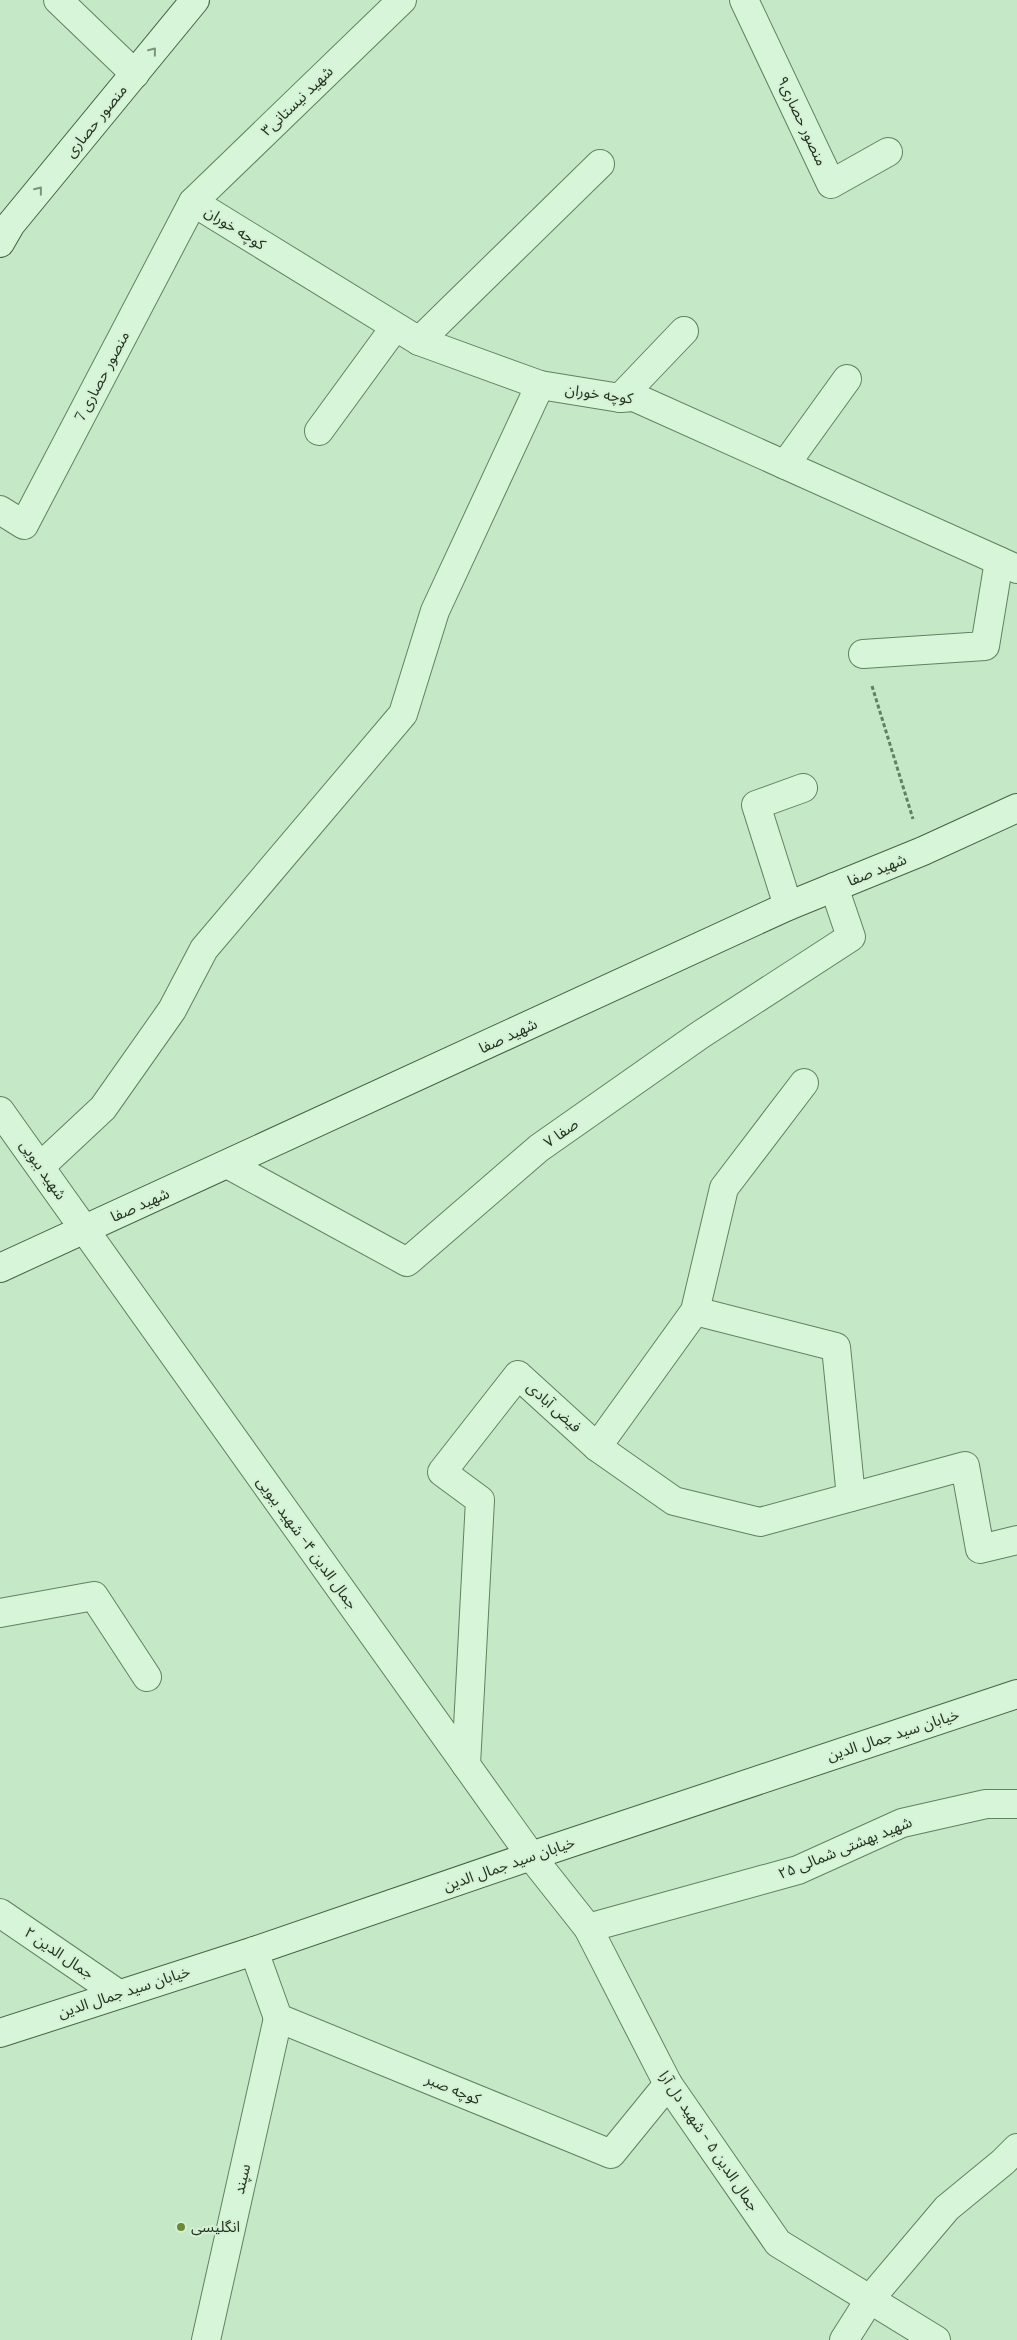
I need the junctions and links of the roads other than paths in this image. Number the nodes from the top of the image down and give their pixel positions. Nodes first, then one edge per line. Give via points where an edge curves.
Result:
1 (58, 0) edge
2 (195, 0) edge
3 (402, 0) edge
4 (744, 0) edge
5 (135, 74) junction
6 (888, 152) dead end
7 (600, 164) dead end
8 (193, 202) junction
9 (4, 227) edge
10 (396, 327) junction
11 (684, 331) dead end
12 (419, 341) junction
13 (847, 379) dead end
14 (540, 385) junction
15 (620, 398) junction
16 (319, 431) dead end
17 (785, 465) junction
18 (0, 510) edge
19 (1008, 565) edge
20 (862, 654) road end
21 (803, 788) dead end
22 (1017, 808) edge
23 (834, 887) junction
24 (788, 906) junction
25 (804, 1083) dead end
26 (0, 1111) edge
27 (229, 1165) junction
28 (41, 1166) junction
29 (84, 1230) junction
30 (0, 1268) edge
31 (695, 1310) junction
32 (597, 1447) junction
33 (851, 1497) junction
34 (1017, 1540) edge
35 (0, 1612) edge
36 (147, 1677) dead end
37 (1017, 1694) edge
38 (466, 1765) junction
39 (1017, 1804) edge
40 (530, 1856) junction
41 (0, 1913) edge
42 (588, 1928) junction
43 (254, 1951) junction
44 (118, 1993) junction
45 (278, 2018) junction
46 (0, 2033) edge
47 (668, 2084) junction
48 (1017, 2148) edge
49 (870, 2299) junction
50 (206, 2340) edge
51 (844, 2340) edge
52 (936, 2340) edge

1 - 5 street
5 -> 2 street, منصور حصاری
3 - 8 street, شهید نیستانی۳
4 - 6 street, منصور حصاری۹ via 831,184
9 -> 5 street, منصور حصاری
7 - 12 street
8 - 10 street, کوچه خوران
8 - 18 street, منصور حصاری 7 via 24,524
10 - 12 street, کوچه خوران
10 - 16 street
11 - 15 street
12 - 14 street, کوچه خوران
13 - 17 street
14 - 15 street, کوچه خوران
14 - 28 street via 435,611 403,714 204,949 172,1010 103,1108
15 - 17 street, کوچه خوران via 634,397
17 - 19 street, کوچه خوران
19 - 20 street via 985,646
21 - 24 street via 756,805
22 - 23 street, شهید صفا
23 - 24 street, شهید صفا
23 - 27 street, صفا ۷ via 851,937 700,1035 539,1148 407,1262
24 - 27 street, شهید صفا
25 - 31 street via 724,1188
26 - 28 street, شهید ببویی
27 - 29 street, شهید صفا
28 - 29 street, شهید ببویی
29 - 30 street, شهید صفا
29 - 38 street, جمال الدین ۴- شهید ببویی
31 - 32 street
31 - 33 street via 836,1347
32 - 33 street, فیض آبادی via 674,1501 760,1522
32 - 38 street, فیض آبادی via 518,1375 442,1472 480,1500
33 - 34 street, فیض آبادی via 965,1466 980,1549
35 - 36 street via 94,1596
37 - 40 street, خیابان سید جمال الدین
38 - 40 street, جمال الدین ۴- شهید ببویی
39 - 42 street, ۲۵ شهید بهشتی شمالی via 986,1804 902,1823 798,1870
40 - 42 street, جمال الدین ۵ - شهید دل آرا
40 - 43 street, خیابان سید جمال الدین
41 - 44 street, جمال الدین ۲
42 - 47 street, جمال الدین ۵ - شهید دل آرا
43 - 44 street, خیابان سید جمال الدین
43 - 45 street
44 - 46 street, خیابان سید جمال الدین
45 - 47 street, کوچه صبر via 611,2154
45 - 50 street, سپند
47 - 49 street, جمال الدین ۵ - شهید دل آرا via 778,2243
48 - 49 street via 947,2208
49 - 51 street
49 - 52 street, جمال الدین ۵ - شهید دل آرا

